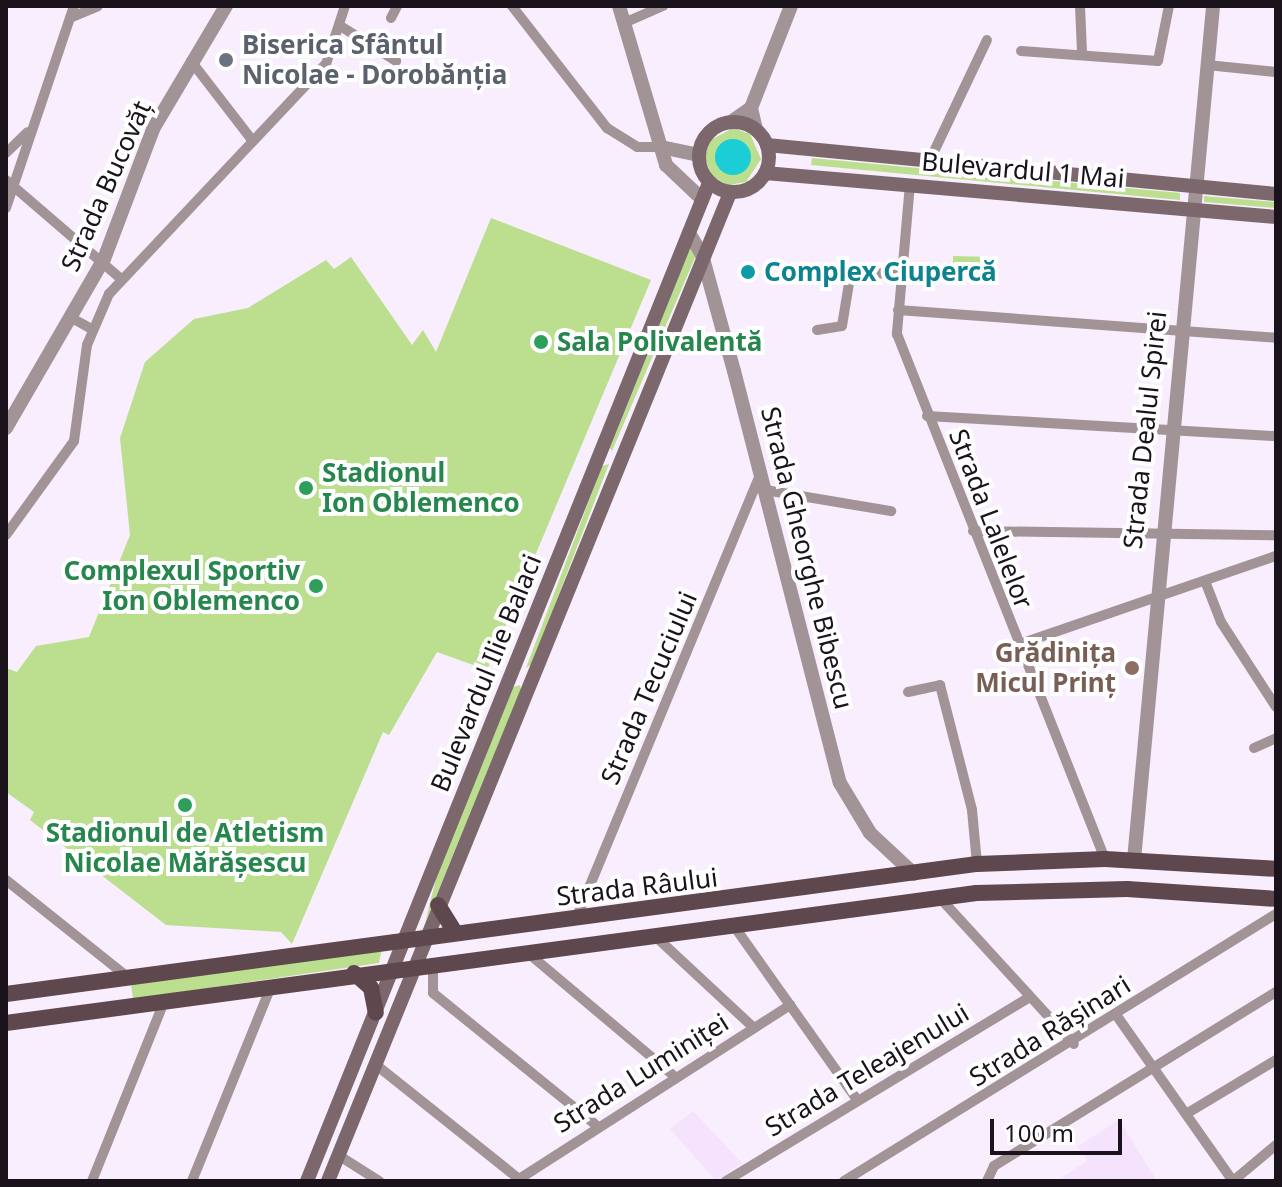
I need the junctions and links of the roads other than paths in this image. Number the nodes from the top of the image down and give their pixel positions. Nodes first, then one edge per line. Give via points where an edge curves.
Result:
1 (74, 6) edge
2 (98, 6) edge
3 (345, 6) edge
4 (397, 6) edge
5 (512, 6) edge
6 (619, 6) edge
7 (663, 6) edge
8 (791, 6) edge
9 (1080, 6) edge
10 (1169, 6) edge
11 (1213, 6) edge
12 (219, 9) edge
13 (70, 18) junction
14 (391, 18) dead end
15 (624, 23) junction
16 (342, 27) junction
17 (987, 40) dead end
18 (1021, 51) dead end
19 (1082, 52) junction
20 (191, 61) junction
21 (396, 61) dead end
22 (1207, 65) junction
23 (1276, 72) edge
24 (751, 108) junction
25 (731, 122) junction
26 (756, 129) junction
27 (30, 130) junction
28 (252, 140) junction
29 (767, 145) junction
30 (661, 147) junction
31 (6, 153) edge
32 (698, 155) junction
33 (929, 162) junction
34 (765, 173) junction
35 (10, 183) edge
36 (709, 183) junction
37 (910, 184) junction
38 (1196, 186) junction
39 (730, 193) junction
40 (1276, 194) edge
41 (702, 199) junction
42 (6, 208) edge
43 (1193, 210) junction
44 (1276, 217) edge
45 (689, 233) junction
46 (705, 248) junction
47 (104, 259) junction
48 (901, 275) junction
49 (120, 278) junction
50 (898, 310) junction
51 (70, 317) junction
52 (92, 329) junction
53 (817, 330) dead end
54 (1180, 331) junction
55 (1276, 338) edge
56 (927, 416) junction
57 (6, 428) edge
58 (1170, 429) junction
59 (1276, 436) edge
60 (598, 461) junction
61 (614, 467) junction
62 (761, 473) junction
63 (765, 490) junction
64 (891, 511) dead end
65 (973, 531) junction
66 (1158, 534) junction
67 (6, 535) edge
68 (1276, 535) edge
69 (1276, 556) edge
70 (1205, 581) junction
71 (1153, 598) junction
72 (1017, 645) junction
73 (908, 692) dead end
74 (1276, 707) edge
75 (1276, 738) edge
76 (1254, 748) dead end
77 (1105, 859) junction
78 (1134, 860) junction
79 (977, 864) junction
80 (1276, 869) edge
81 (914, 874) junction
82 (6, 880) edge
83 (940, 898) junction
84 (1276, 899) edge
85 (438, 905) junction
86 (1276, 914) edge
87 (576, 919) junction
88 (734, 926) junction
89 (455, 932) junction
90 (427, 934) junction
91 (655, 936) junction
92 (406, 938) junction
93 (527, 952) junction
94 (433, 963) junction
95 (414, 965) junction
96 (394, 968) junction
97 (354, 973) junction
98 (132, 980) junction
99 (272, 983) junction
100 (1276, 992) edge
101 (6, 994) edge
102 (1030, 997) junction
103 (165, 999) junction
104 (790, 1005) junction
105 (376, 1013) junction
106 (1117, 1016) junction
107 (6, 1023) edge
108 (754, 1028) junction
109 (1074, 1044) junction
110 (1276, 1060) edge
111 (375, 1064) junction
112 (1151, 1068) junction
113 (673, 1075) junction
114 (858, 1101) junction
115 (1186, 1114) junction
116 (595, 1124) junction
117 (1276, 1145) edge
118 (338, 1155) junction
119 (518, 1180) edge
120 (92, 1181) edge
121 (192, 1181) edge
122 (307, 1181) edge
123 (328, 1181) edge
124 (379, 1181) edge
125 (726, 1181) edge
126 (844, 1181) edge
127 (987, 1181) edge
128 (1233, 1181) edge

1 - 13 street
2 - 13 street
3 - 16 street
4 - 14 street
5 - 30 street via 591,113 626,142
6 - 15 street
7 - 15 street
8 - 24 street
9 - 19 street
10 - 19 street via 1158,61
11 - 22 street, Strada Dealul Spirei
12 - 20 street, Strada Bucovăț
13 - 27 street
15 - 30 street
16 - 21 street
16 - 28 street via 326,64
17 - 33 street
18 - 19 street
20 - 28 street
20 - 47 street, Strada Bucovăț via 153,129
22 - 23 street
22 - 38 street, Strada Dealul Spirei
24 - 25 street
24 - 26 street
25 - 26 main road
25 - 32 main road via 712,129
26 - 29 main road
27 - 31 street
27 - 35 street
28 - 49 street
29 - 33 main road, Bulevardul 1 Mai
29 - 34 main road
30 - 32 street
30 - 41 street via 666,165
32 - 36 main road
33 - 38 main road, Bulevardul 1 Mai
34 - 37 main road, Bulevardul 1 Mai
34 - 39 main road via 754,186
35 - 42 street
35 - 47 street
36 - 39 main road
36 - 41 main road, Bulevardul Ilie Balaci
37 - 43 main road, Bulevardul 1 Mai
37 - 48 street, Strada Lalelelor
38 - 40 main road, Bulevardul 1 Mai
38 - 43 street, Strada Dealul Spirei
39 - 46 main road, Bulevardul Ilie Balaci
41 - 45 main road, Bulevardul Ilie Balaci
43 - 44 main road, Bulevardul 1 Mai
43 - 54 street, Strada Dealul Spirei
45 - 46 street, Strada Gheorghe Bibescu
45 - 60 main road, Bulevardul Ilie Balaci
46 - 61 main road, Bulevardul Ilie Balaci
46 - 62 street, Strada Gheorghe Bibescu
47 - 49 street
47 - 51 street, Strada Bucovăț
48 - 50 street, Strada Lalelelor
48 - 53 street via 851,271 842,326
49 - 52 street
50 - 54 street
50 - 56 street, Strada Lalelelor via 897,334
51 - 52 street
51 - 57 street, Strada Bucovăț
52 - 67 street via 74,441
54 - 55 street
54 - 58 street, Strada Dealul Spirei
56 - 58 street
56 - 65 street, Strada Lalelelor
58 - 59 street
58 - 66 street, Strada Dealul Spirei
60 - 61 street
60 - 92 main road, Bulevardul Ilie Balaci
61 - 85 main road, Bulevardul Ilie Balaci
62 - 63 street, Strada Gheorghe Bibescu
62 - 87 street, Strada Tecuciului
63 - 64 street
63 - 81 street, Strada Gheorghe Bibescu via 840,783 870,833
65 - 66 street
65 - 72 street, Strada Lalelelor
66 - 68 street
66 - 71 street, Strada Dealul Spirei
69 - 70 street
70 - 71 street
70 - 74 street via 1221,622
71 - 72 street
71 - 78 street, Strada Dealul Spirei
72 - 77 street, Strada Lalelelor
73 - 79 street via 940,685 972,810
75 - 76 street
77 - 78 main road, Strada Râului
77 - 79 main road, Strada Râului
78 - 80 main road, Strada Râului
79 - 81 main road, Strada Râului
81 - 87 main road, Strada Râului
82 - 98 street
83 - 84 main road, Strada Râului via 1127,889
83 - 88 main road, Strada Râului
83 - 102 street
85 - 89 main road
85 - 90 main road, Bulevardul Ilie Balaci
86 - 106 street, Strada Rășinari
87 - 89 main road, Strada Râului
88 - 91 main road, Strada Râului
88 - 104 street
89 - 90 main road, Strada Râului
90 - 92 main road, Strada Râului
90 - 95 main road, Bulevardul Ilie Balaci
91 - 93 main road, Strada Râului
91 - 108 street
92 - 96 main road, Bulevardul Ilie Balaci
92 - 98 main road, Strada Râului
93 - 94 main road, Strada Râului
93 - 113 street
94 - 95 main road, Strada Râului
94 - 116 street via 433,993
95 - 96 main road, Strada Râului
95 - 111 main road, Bulevardul Ilie Balaci
96 - 97 main road, Strada Râului
96 - 105 main road, Bulevardul Ilie Balaci
97 - 99 main road, Strada Râului
97 - 105 main road via 371,988
98 - 101 main road, Strada Râului
99 - 103 main road, Strada Râului
99 - 121 street
100 - 112 street
102 - 109 street
102 - 114 street, Strada Teleajenului
103 - 107 main road, Strada Râului
103 - 120 street
104 - 108 street, Strada Luminiței
104 - 114 street
105 - 122 main road, Bulevardul Ilie Balaci
106 - 109 street, Strada Rășinari
106 - 112 street
108 - 113 street, Strada Luminiței
109 - 126 street, Strada Rășinari
110 - 115 street
111 - 118 main road, Bulevardul Ilie Balaci
111 - 119 street
112 - 115 street
112 - 127 street via 994,1166
113 - 116 street, Strada Luminiței
114 - 125 street, Strada Teleajenului
115 - 128 street
116 - 119 street, Strada Luminiței
117 - 128 street
118 - 123 main road, Bulevardul Ilie Balaci
118 - 124 street

